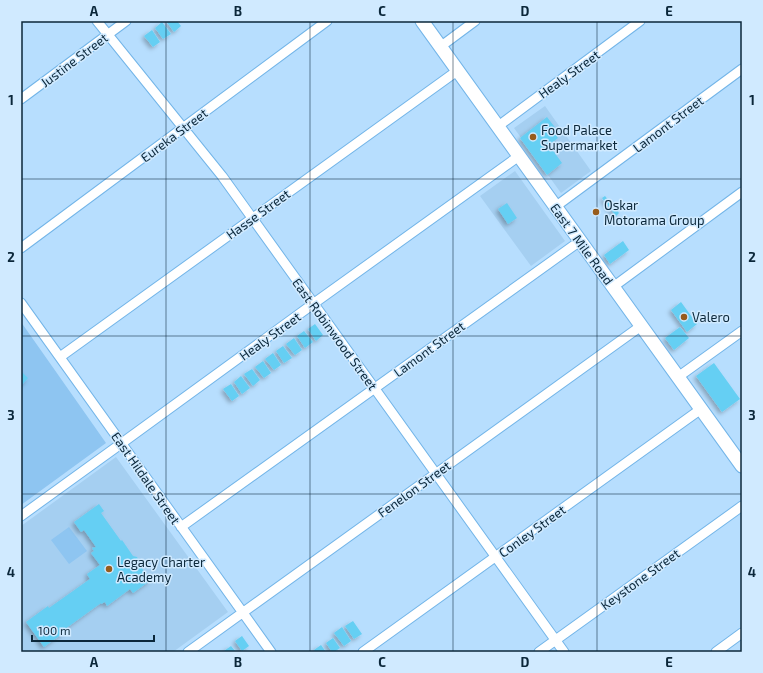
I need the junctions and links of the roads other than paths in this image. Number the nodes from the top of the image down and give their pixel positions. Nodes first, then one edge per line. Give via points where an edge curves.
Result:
1 (97, 21) edge
2 (126, 21) edge
3 (327, 21) edge
4 (422, 21) edge
5 (475, 21) edge
6 (640, 21) edge
7 (108, 34) junction
8 (440, 47) junction
9 (742, 69) edge
10 (457, 71) junction
11 (21, 99) edge
12 (498, 127) junction
13 (183, 128) junction
14 (519, 156) junction
15 (742, 192) edge
16 (555, 207) junction
17 (252, 218) junction
18 (580, 241) junction
19 (21, 248) edge
20 (613, 288) junction
21 (21, 303) edge
22 (313, 304) junction
23 (641, 326) junction
24 (742, 331) edge
25 (60, 357) junction
26 (678, 377) junction
27 (374, 389) junction
28 (701, 409) junction
29 (122, 443) junction
30 (742, 466) edge
31 (435, 474) junction
32 (742, 506) edge
33 (21, 516) edge
34 (181, 527) junction
35 (495, 557) junction
36 (243, 613) junction
37 (742, 633) edge
38 (556, 640) junction
39 (188, 652) edge
40 (271, 652) edge
41 (363, 652) edge
42 (539, 652) edge
43 (564, 652) edge
44 (716, 652) edge

1 - 7 street, East Robinwood Street
2 - 7 street, Justine Street
3 - 13 street, Eureka Street
4 - 8 street, East 7 Mile Road
5 - 8 street
6 - 12 street, Healy Street
7 - 11 street, Justine Street
7 - 13 street, East Robinwood Street
8 - 10 street, East 7 Mile Road
9 - 16 street, Lamont Street
10 - 12 street, East 7 Mile Road
10 - 17 street, Hasse Street
12 - 14 street, East 7 Mile Road
13 - 17 street, East Robinwood Street
13 - 19 street, Eureka Street
14 - 16 street, East 7 Mile Road
14 - 22 street, Healy Street
15 - 20 street
16 - 18 street, East 7 Mile Road
17 - 22 street, East Robinwood Street
17 - 25 street, Hasse Street
18 - 20 street, East 7 Mile Road
18 - 27 street, Lamont Street
20 - 23 street, East 7 Mile Road
21 - 25 street, East Hildale Street
22 - 27 street, East Robinwood Street
22 - 29 street, Healy Street
23 - 26 street, East 7 Mile Road
23 - 31 street, Fenelon Street
24 - 26 street
25 - 29 street, East Hildale Street
26 - 28 street, East 7 Mile Road
27 - 31 street, East Robinwood Street
27 - 34 street, Lamont Street
28 - 30 street, East 7 Mile Road
28 - 35 street, Conley Street
29 - 33 street, Healy Street
29 - 34 street, East Hildale Street
31 - 35 street, East Robinwood Street
31 - 36 street, Fenelon Street
32 - 38 street, Keystone Street
34 - 36 street, East Hildale Street
35 - 38 street, East Robinwood Street
35 - 41 street, Conley Street
36 - 39 street, Fenelon Street
36 - 40 street, East Hildale Street
37 - 44 street
38 - 42 street, Keystone Street
38 - 43 street, East Robinwood Street

